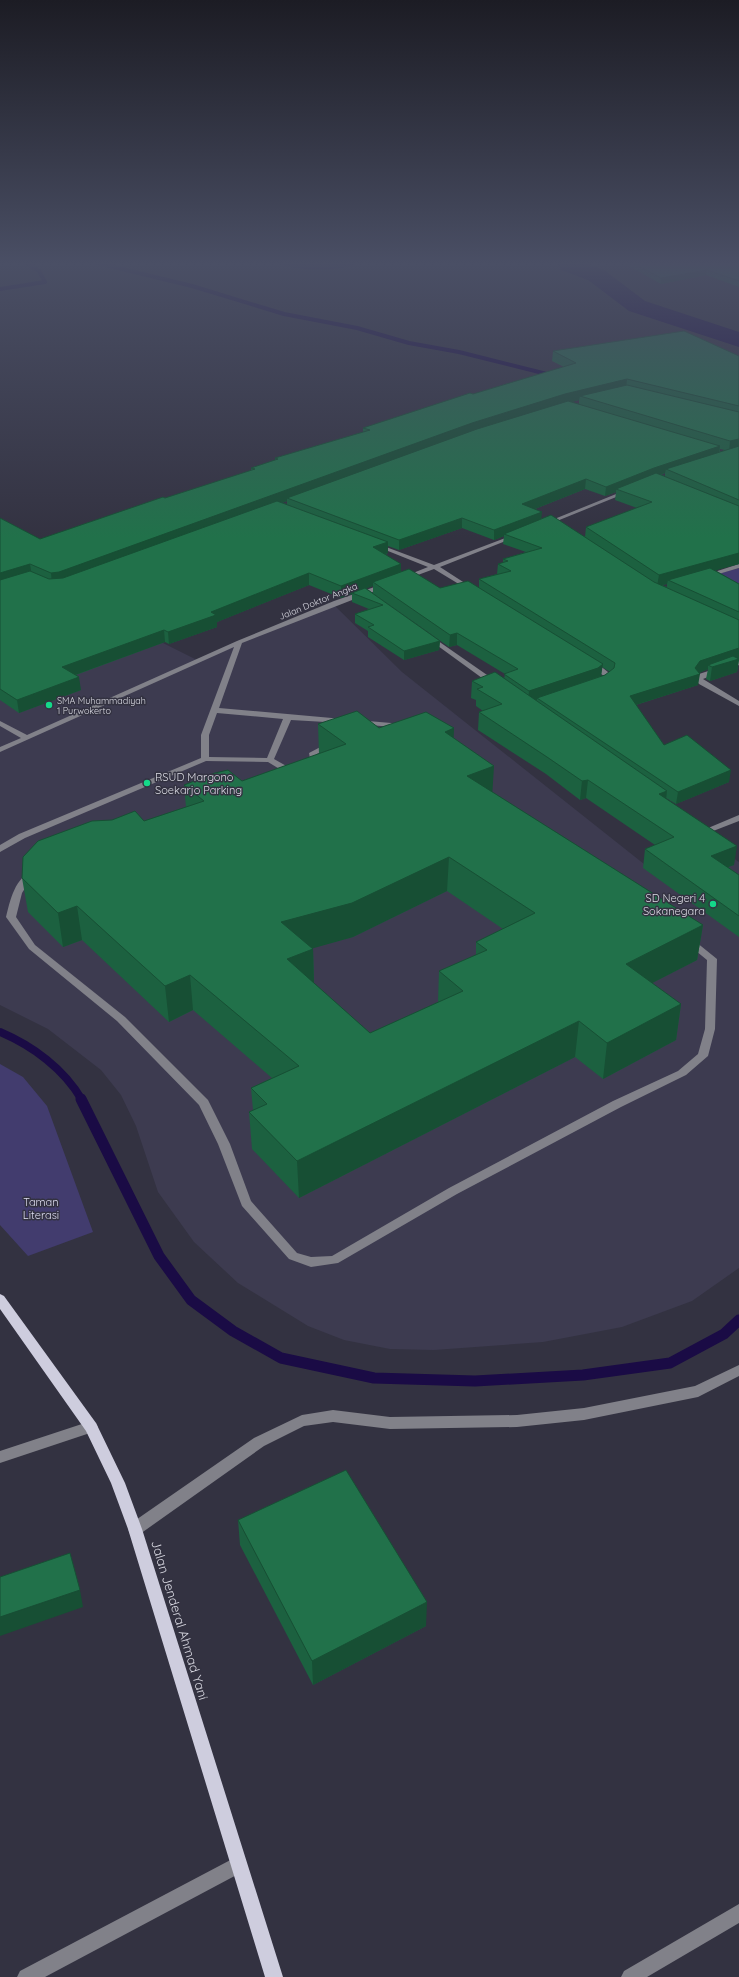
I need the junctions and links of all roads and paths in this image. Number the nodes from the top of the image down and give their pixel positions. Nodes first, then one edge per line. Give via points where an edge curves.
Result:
1 (633, 489) edge
2 (553, 521) junction
3 (559, 525) edge
4 (538, 527) edge
5 (523, 532) edge
6 (370, 542) edge
7 (739, 566) edge
8 (435, 567) junction
9 (696, 578) edge
10 (480, 594) edge
11 (421, 632) edge
12 (239, 643) junction
13 (586, 660) edge
14 (739, 663) edge
15 (593, 685) edge
16 (503, 690) edge
17 (739, 704) edge
18 (214, 710) junction
19 (288, 717) junction
20 (0, 723) edge
21 (393, 725) junction
22 (409, 726) edge
23 (391, 734) edge
24 (27, 738) junction
25 (338, 742) edge
26 (0, 750) edge
27 (205, 759) junction
28 (270, 760) junction
29 (739, 818) edge
30 (715, 837) edge
31 (0, 849) edge
32 (43, 870) edge
33 (680, 934) edge
34 (0, 1299) edge
35 (739, 1370) edge
36 (91, 1427) junction
37 (0, 1457) edge
38 (135, 1529) junction
39 (238, 1865) junction
40 (739, 1913) edge
41 (26, 1977) edge
42 (274, 1977) edge
43 (630, 1977) edge

1 - 2 street
2 - 3 street
2 - 4 street
5 - 8 street, Jalan Doktor Angka
6 - 8 street
7 - 9 street
8 - 10 street
8 - 12 street, Jalan Doktor Angka
11 - 16 street
12 - 18 street
12 - 24 street, Jalan Doktor Angka
13 - 15 street via 609,676
14 - 17 street via 699,679
18 - 19 street
18 - 27 street via 205,735
19 - 21 street
19 - 28 street
20 - 24 street
21 - 22 street
21 - 23 street
24 - 26 street, Jalan Doktor Angka
25 - 28 street via 313,752 316,770 308,778
27 - 28 street
27 - 31 street via 22,836
29 - 30 street via 702,829
32 - 33 street via 22,882 15,897 11,917 32,947 121,1020 204,1103 224,1144 246,1203 293,1256 311,1262 334,1260 453,1191 617,1104 682,1073 703,1056 710,1029 712,959
34 - 36 main road, Jalan Jenderal Ahmad Yani
35 - 38 street via 698,1391 584,1414 517,1421 390,1423 332,1416 302,1421 258,1442
36 - 37 street
36 - 38 main road, Jalan Jenderal Ahmad Yani via 118,1483
38 - 39 main road, Jalan Jenderal Ahmad Yani
39 - 41 street
39 - 42 main road, Jalan Jenderal Ahmad Yani
40 - 43 street

